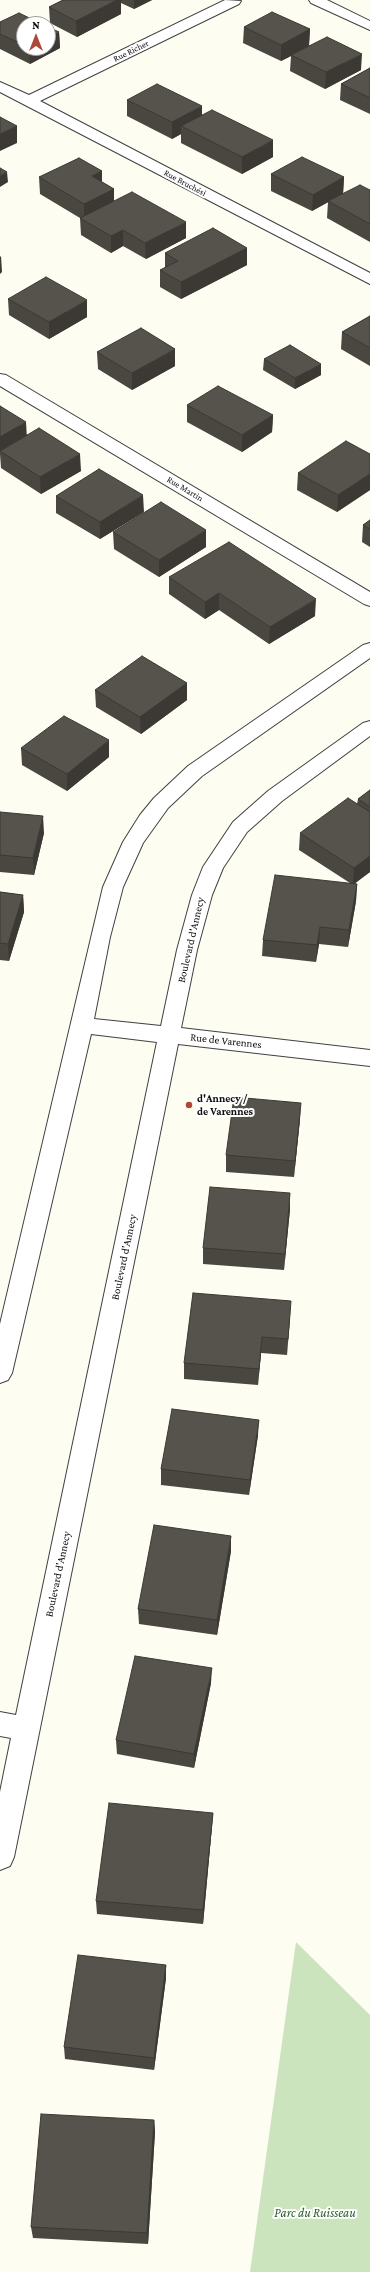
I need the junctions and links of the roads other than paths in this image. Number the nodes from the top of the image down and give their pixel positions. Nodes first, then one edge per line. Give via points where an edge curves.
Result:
1 (316, 0) edge
2 (234, 1) dead end
3 (370, 26) edge
4 (0, 86) edge
5 (28, 101) junction
6 (370, 279) edge
7 (0, 379) edge
8 (370, 600) edge
9 (370, 649) edge
10 (370, 726) edge
11 (82, 1025) junction
12 (170, 1035) junction
13 (370, 1058) edge
14 (0, 1373) edge
15 (0, 1724) edge
16 (26, 1728) junction
17 (0, 1857) edge

1 - 3 street
2 - 5 street, Rue Richer
4 - 5 street, Rue Bruchési
5 - 6 street, Rue Bruchési
7 - 8 street, Rue Martin
9 - 11 street via 218,754 178,786 146,820 130,847 113,887
10 - 12 street, Boulevard d'Annecy via 255,812 240,827 220,855 213,867 194,921
11 - 12 street, Rue de Varennes
11 - 14 street
12 - 13 street, Rue de Varennes
12 - 16 street, Boulevard d'Annecy
15 - 16 street
16 - 17 street, Boulevard d'Annecy

